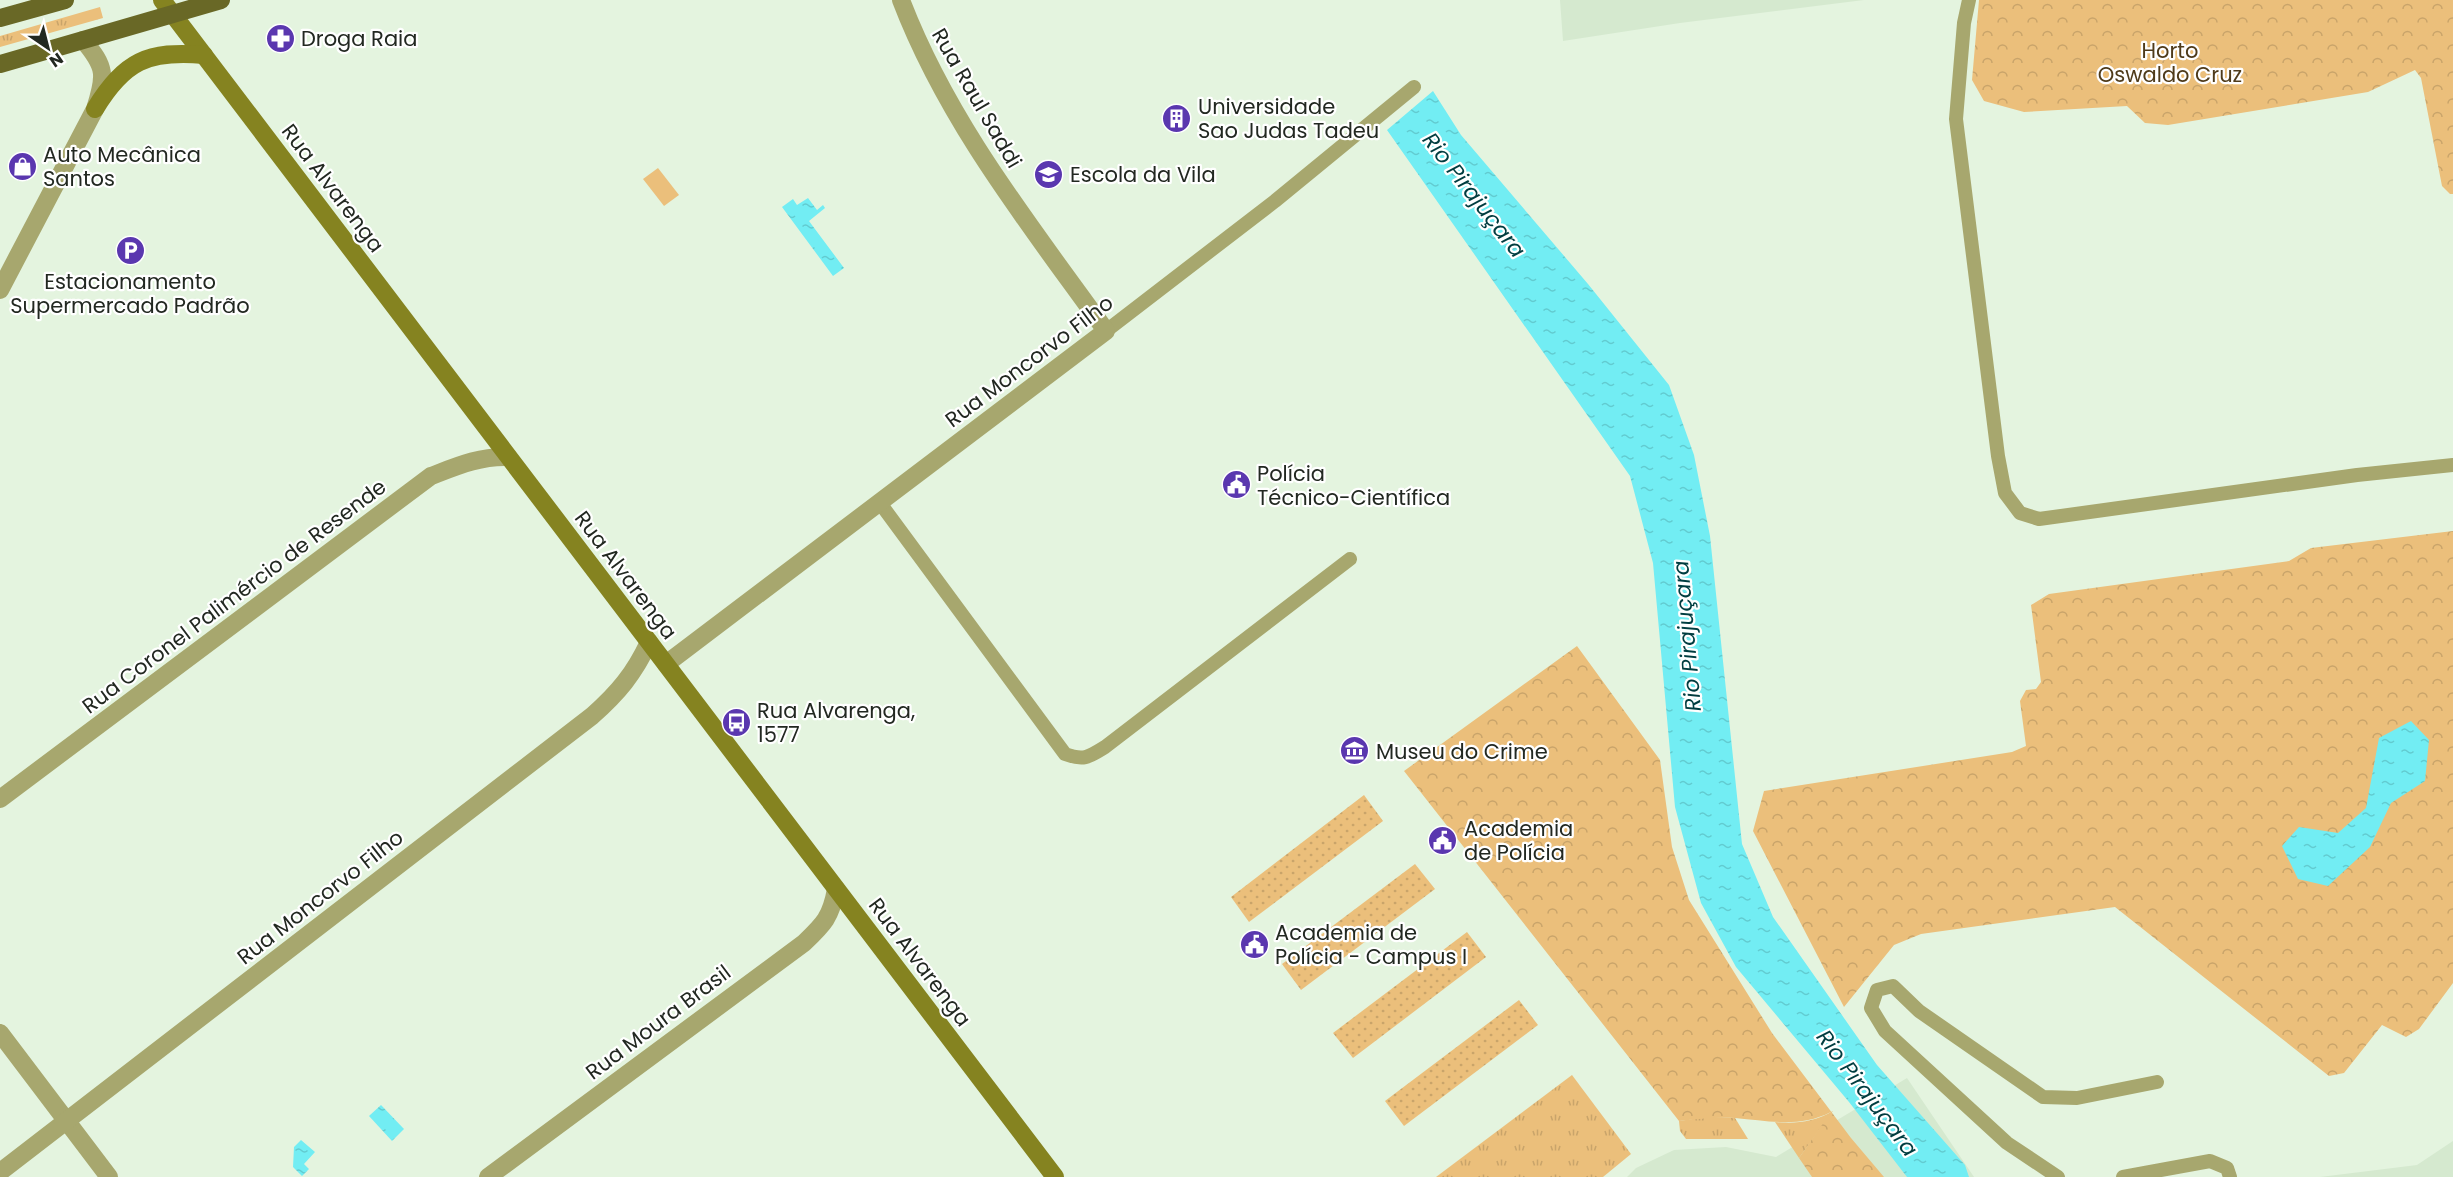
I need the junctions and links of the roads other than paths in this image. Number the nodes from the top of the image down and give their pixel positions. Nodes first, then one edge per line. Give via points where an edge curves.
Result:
1 (64, 0) edge
2 (221, 0) edge
3 (901, 0) edge
4 (1969, 0) edge
5 (167, 7) edge
6 (0, 18) edge
7 (83, 40) junction
8 (204, 56) junction
9 (0, 64) edge
10 (1414, 87) dead end
11 (95, 109) junction
12 (0, 290) edge
13 (1106, 331) junction
14 (508, 457) junction
15 (2453, 465) edge
16 (880, 503) junction
17 (1350, 559) dead end
18 (649, 642) junction
19 (666, 664) junction
20 (0, 799) edge
21 (836, 890) junction
22 (0, 1033) edge
23 (2157, 1083) dead end
24 (67, 1121) junction
25 (0, 1172) edge
26 (109, 1177) edge
27 (488, 1177) edge
28 (1055, 1177) edge
29 (2058, 1177) edge
30 (2123, 1177) edge
31 (2230, 1177) edge

1 - 6 main road
2 - 5 main road
3 - 13 street, Rua Raul Saddi via 933,72 979,154
4 - 15 lane via 1956,119 1998,456 2005,492 2020,513 2039,519
5 - 7 main road
5 - 8 main road, Rua Alvarenga
7 - 9 main road
7 - 11 street via 98,57 102,74
8 - 11 main road via 154,55 137,63 112,84
8 - 14 main road, Rua Alvarenga
10 - 13 lane, Rua Moncorvo Filho via 1275,201
11 - 12 street
13 - 16 street, Rua Moncorvo Filho
14 - 18 main road, Rua Alvarenga
14 - 20 street, Rua Coronel Palimércio de Resende via 466,462 431,476
16 - 17 lane via 1065,754 1080,759 1105,747
16 - 19 street, Rua Moncorvo Filho
18 - 19 main road, Rua Alvarenga
18 - 24 street, Rua Moncorvo Filho via 618,693 592,716
19 - 21 main road, Rua Alvarenga
21 - 27 street, Rua Moura Brasil via 832,911 824,925 804,943
21 - 28 main road, Rua Alvarenga
22 - 24 street
23 - 29 lane via 2077,1098 2043,1097 1919,1011 1893,986 1877,990 1871,1008 1884,1031 2007,1143
24 - 25 street, Rua Moncorvo Filho
24 - 26 street
30 - 31 lane via 2210,1161 2227,1168

